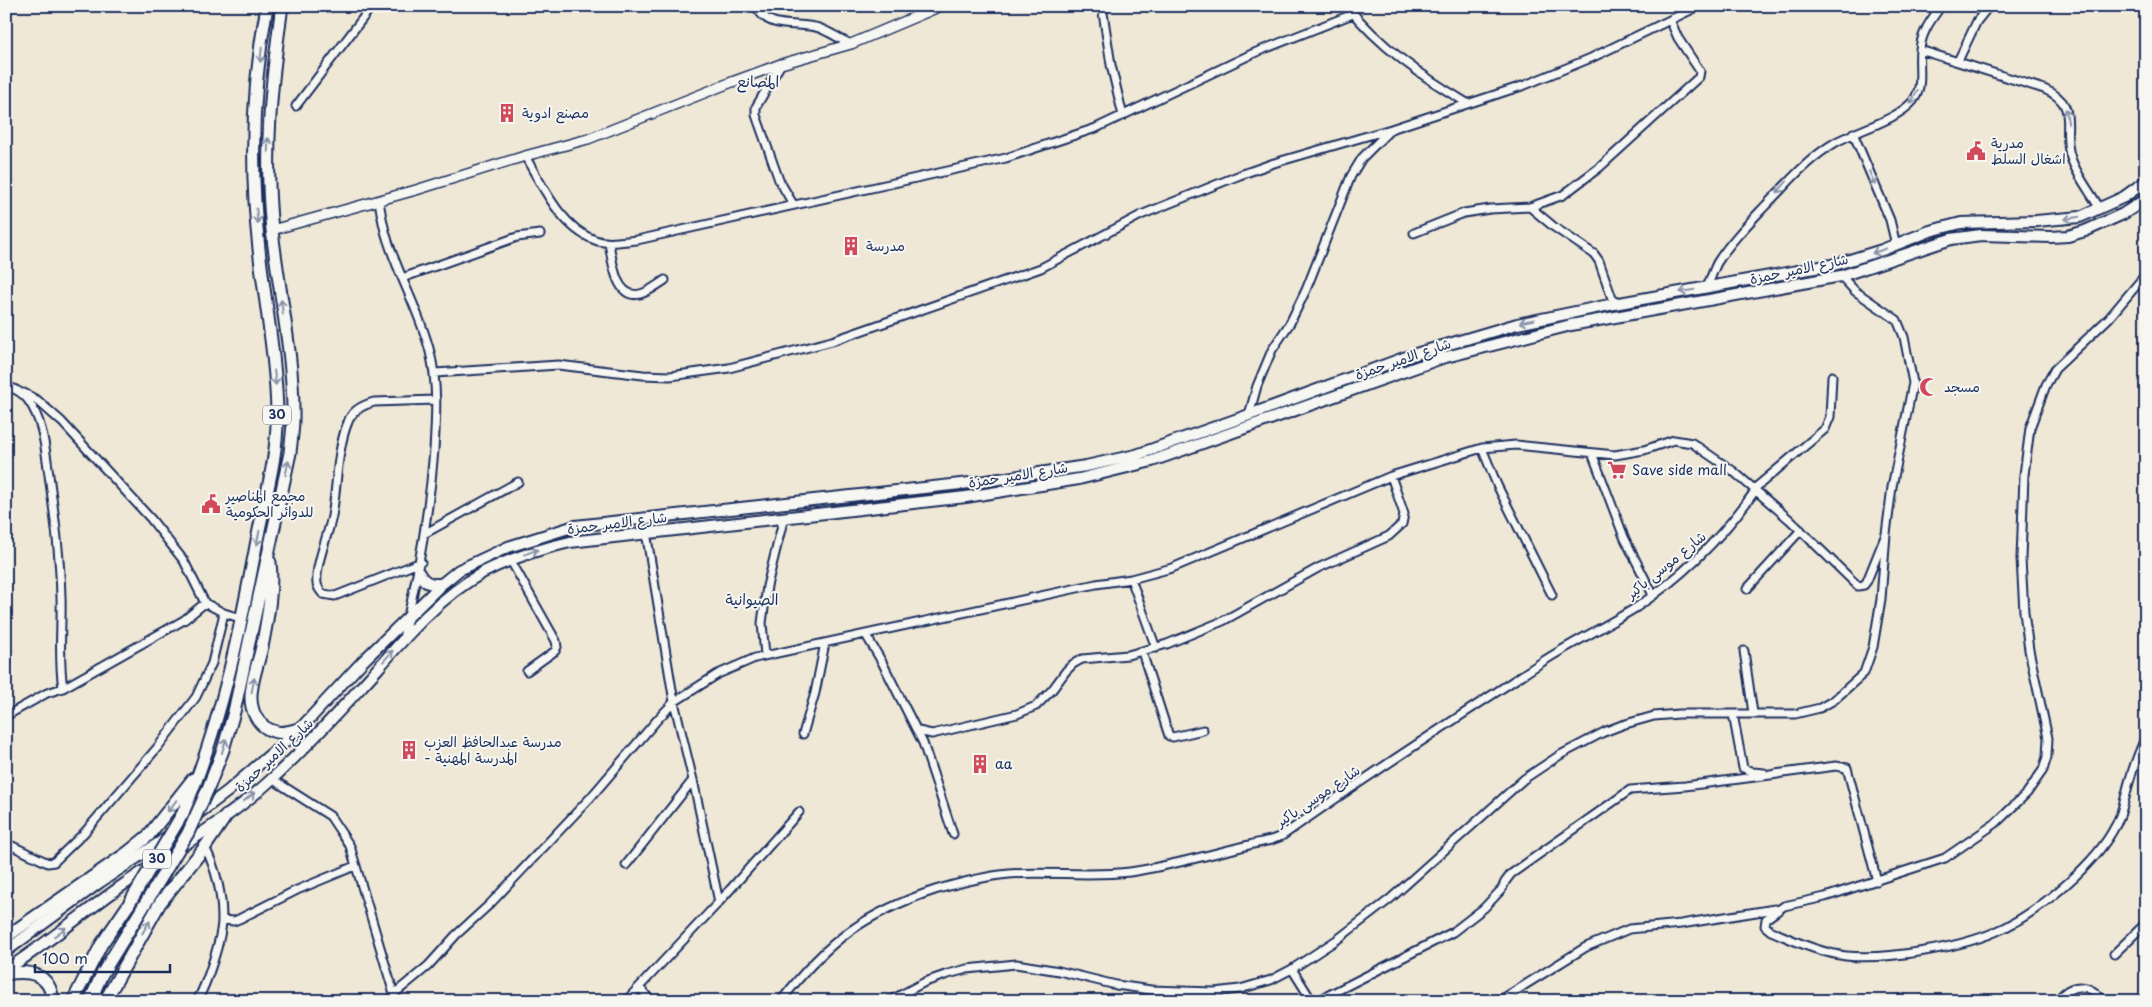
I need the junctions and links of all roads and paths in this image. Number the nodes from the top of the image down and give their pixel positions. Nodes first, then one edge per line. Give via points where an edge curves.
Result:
1 (267, 6) edge
2 (282, 6) edge
3 (372, 6) edge
4 (756, 6) edge
5 (941, 6) edge
6 (1102, 6) edge
7 (1347, 6) edge
8 (1699, 6) edge
9 (1941, 6) edge
10 (1989, 6) edge
11 (1354, 14) junction
12 (1670, 20) junction
13 (851, 44) junction
14 (1920, 50) junction
15 (1958, 61) junction
16 (782, 64) junction
17 (1467, 103) junction
18 (296, 106) dead end
19 (1123, 116) junction
20 (1390, 129) junction
21 (1853, 133) junction
22 (525, 156) junction
23 (2146, 181) edge
24 (2146, 199) edge
25 (379, 201) junction
26 (794, 204) junction
27 (1530, 207) junction
28 (2100, 209) junction
29 (272, 230) junction
30 (1414, 233) dead end
31 (540, 234) dead end
32 (609, 242) junction
33 (1896, 245) junction
34 (1790, 274) junction
35 (2146, 274) edge
36 (1841, 276) junction
37 (402, 278) junction
38 (664, 280) dead end
39 (1792, 285) junction
40 (1707, 288) junction
41 (1614, 304) junction
42 (434, 373) junction
43 (1832, 376) dead end
44 (1331, 384) junction
45 (6, 386) edge
46 (21, 392) junction
47 (1336, 397) junction
48 (436, 400) junction
49 (1249, 416) junction
50 (1482, 448) junction
51 (1592, 453) junction
52 (1390, 476) junction
53 (518, 482) dead end
54 (1754, 489) junction
55 (784, 517) junction
56 (1801, 530) junction
57 (646, 532) junction
58 (424, 534) junction
59 (1886, 534) junction
60 (269, 554) junction
61 (510, 561) junction
62 (421, 562) junction
63 (419, 573) junction
64 (1131, 579) junction
65 (443, 583) junction
66 (1746, 589) dead end
67 (1552, 595) dead end
68 (1652, 595) junction
69 (205, 604) junction
70 (224, 613) junction
71 (409, 614) junction
72 (240, 618) junction
73 (866, 635) junction
74 (403, 639) junction
75 (825, 643) junction
76 (1156, 648) junction
77 (1744, 651) dead end
78 (1142, 652) junction
79 (765, 655) junction
80 (363, 661) junction
81 (527, 671) dead end
82 (374, 672) junction
83 (63, 688) junction
84 (674, 702) junction
85 (1753, 713) junction
86 (1733, 714) junction
87 (6, 716) edge
88 (300, 729) junction
89 (1203, 730) dead end
90 (918, 731) junction
91 (804, 734) dead end
92 (2145, 740) edge
93 (202, 768) junction
94 (1778, 774) junction
95 (272, 779) junction
96 (693, 780) junction
97 (799, 812) dead end
98 (226, 816) junction
99 (953, 834) dead end
100 (6, 843) edge
101 (205, 847) junction
102 (626, 865) dead end
103 (355, 866) junction
104 (1877, 881) junction
105 (719, 902) junction
106 (1778, 908) junction
107 (222, 920) junction
108 (2146, 923) edge
109 (6, 937) edge
110 (6, 951) edge
111 (2114, 954) dead end
112 (1292, 969) junction
113 (6, 972) edge
114 (640, 988) junction
115 (395, 997) edge
116 (53, 1001) edge
117 (72, 1001) edge
118 (90, 1001) edge
119 (105, 1001) edge
120 (198, 1001) edge
121 (626, 1001) edge
122 (651, 1001) edge
123 (781, 1001) edge
124 (890, 1001) edge
125 (1312, 1001) edge
126 (1317, 1001) edge
127 (1499, 1001) edge
128 (2057, 1001) edge
129 (2103, 1001) edge

1 -> 72 main road, 30 via 255,102 254,187 276,389 277,445
29 -> 2 main road, 30 via 267,145
3 - 18 street
4 - 13 street via 771,22 783,26 820,28
5 - 13 street
6 - 19 street
7 - 11 street
8 - 12 street
9 - 14 street via 1922,36
10 - 15 street via 1977,21
11 - 17 street via 1411,67
11 - 19 street via 1254,53
12 - 17 street via 1591,58 1498,95
12 - 27 street via 1700,71 1699,77 1577,186 1563,195
13 - 16 street
14 - 15 street
14 -> 21 street via 1920,81 1913,101 1892,116
28 -> 15 street via 2070,156 2067,111 2059,97
16 - 22 street via 588,139
16 - 26 street via 760,100 756,115 779,180
17 - 20 street
19 - 26 street via 1006,158
20 - 42 street via 1240,175 1141,215 1041,268 832,341 729,368 670,376 551,365
20 - 49 street via 1362,158 1351,176 1306,290 1272,350
21 -> 33 street via 1890,220
21 -> 40 street via 1815,155 1792,175 1718,263
22 - 25 street
22 - 32 street via 568,222 596,241
23 - 28 main road, شارع الامير حمزة
24 - 36 main road, شارع الامير حمزة via 2123,214 2068,236 1963,236
25 - 29 street
25 - 37 street via 387,238
26 - 32 street via 637,240
27 - 30 street via 1464,213
27 - 41 street via 1594,254
28 -> 33 main road, شارع الامير حمزة via 2065,220 1960,223
60 -> 29 main road, 30 via 294,420
31 - 37 street via 517,237
32 - 38 street via 616,280 631,293 642,294
33 -> 34 main road, شارع الامير حمزة via 1837,264
34 - 39 main road
34 - 40 main road, شارع الامير حمزة
35 - 104 street via 2109,318 2055,369 2030,428 2024,475 2021,567 2029,650 2048,738 2043,770 2028,793 1996,823 1955,852 1925,866
36 - 39 main road, شارع الامير حمزة
36 - 59 street via 1855,291 1896,320 1904,337 1912,376
37 - 42 street via 418,316
39 - 47 main road, شارع الامير حمزة via 1619,315 1479,347
40 -> 41 main road, شارع الامير حمزة
41 -> 44 main road, شارع الامير حمزة via 1480,334
42 - 48 street
43 - 54 street via 1830,417 1825,429
44 - 47 main road
44 - 49 main road, شارع الامير حمزة
45 - 46 street
46 - 69 street via 37,400 62,422 152,519 184,560
46 - 83 street via 36,412 44,440 61,580
47 - 55 main road, شارع الامير حمزة via 1152,461 1080,479 966,497
48 - 58 street via 432,478
48 - 62 street via 365,404 348,421 317,584 323,594 335,596
49 - 65 main road, شارع الامير حمزة via 1136,454 1050,472 575,526 532,538 482,558
50 - 51 street via 1516,445
50 - 52 street
50 - 67 street
51 - 54 street via 1615,455 1674,440 1684,441 1713,456
51 - 68 street via 1624,537
52 - 64 street via 1172,568
52 - 76 street via 1404,514 1402,524 1393,533 1318,568 1223,621
53 - 58 street
54 - 56 street
54 - 68 street, شارع موسى باكير via 1746,506 1720,537
55 - 57 main road, شارع الامير حمزة
55 - 79 street via 767,586 762,623
56 - 59 street via 1858,586 1867,581
56 - 66 street
61 -> 57 main road, شارع الامير حمزة via 570,542
57 - 84 street
58 - 62 street
59 - 85 street via 1881,598 1873,647 1864,672 1834,700 1820,708 1795,714
88 -> 60 main road via 278,733 269,730 257,720 251,703 271,592
118 -> 60 main road, 30, bridge via 102,974 188,833 224,750
61 - 74 main road, شارع الامير حمزة via 463,586 434,608
61 - 81 street via 557,647
62 - 63 street
63 - 65 main road via 431,584
63 - 71 street
64 - 73 street
64 - 76 street
65 - 71 main road, شارع الامير حمزة
68 - 123 street, شارع موسى باكير via 1462,713 1282,836 1174,865 1129,872 986,876 904,900 864,920 837,940 802,974
69 - 70 street
69 - 83 street via 184,620
70 - 72 street
70 - 100 street via 212,663 196,697 84,834 54,862 48,863
71 - 74 street
71 - 80 main road, شارع الامير حمزة
72 - 93 main road, 30 via 223,699
73 - 75 street
73 - 90 street
82 -> 74 main road, شارع الامير حمزة
75 - 79 street
75 - 91 street
76 - 78 street
77 - 85 street
78 - 89 street via 1169,736
78 - 90 street via 1082,659 1072,664 1036,706 1017,714 932,734
79 - 84 street via 718,674
80 - 82 main road
80 - 88 main road, شارع الامير حمزة
82 - 95 main road, شارع الامير حمزة
83 - 87 street via 47,693
84 - 96 street
84 - 115 street via 591,797 490,904
85 - 86 street
86 - 94 street via 1743,768
86 - 112 street via 1654,716 1614,728 1560,755 1524,779 1390,899
88 - 110 main road, شارع الامير حمزة via 228,791
90 - 99 street
92 - 106 street via 2130,779 2124,810 2103,846 2070,880 2032,911 1996,932 1916,951 1846,956 1818,950 1766,927 1766,919
93 -> 109 main road via 148,836
93 - 117 main road, 30, bridge via 183,813 101,945
94 - 104 street via 1836,766 1846,768
94 - 126 street via 1630,790 1511,874 1484,908 1453,932
98 -> 95 main road, شارع الامير حمزة
95 - 103 street via 330,816 350,846
96 - 102 street
96 - 105 street
97 - 105 street
98 - 101 main road
113 -> 98 main road, شارع الامير حمزة via 124,885
101 - 107 street via 216,872
119 -> 101 main road via 160,903
103 - 107 street via 239,919
103 - 115 street
104 - 106 street
105 - 114 street
106 - 127 street via 1629,929 1586,948
107 - 120 street via 204,990
108 - 111 street
112 - 124 street via 1271,980 1240,989 1179,992 1116,985 1035,966 1000,965 933,979
112 - 125 street
113 - 116 main road via 23,971 43,979
114 - 121 street
114 - 122 street
128 - 129 street via 2069,990 2086,986

